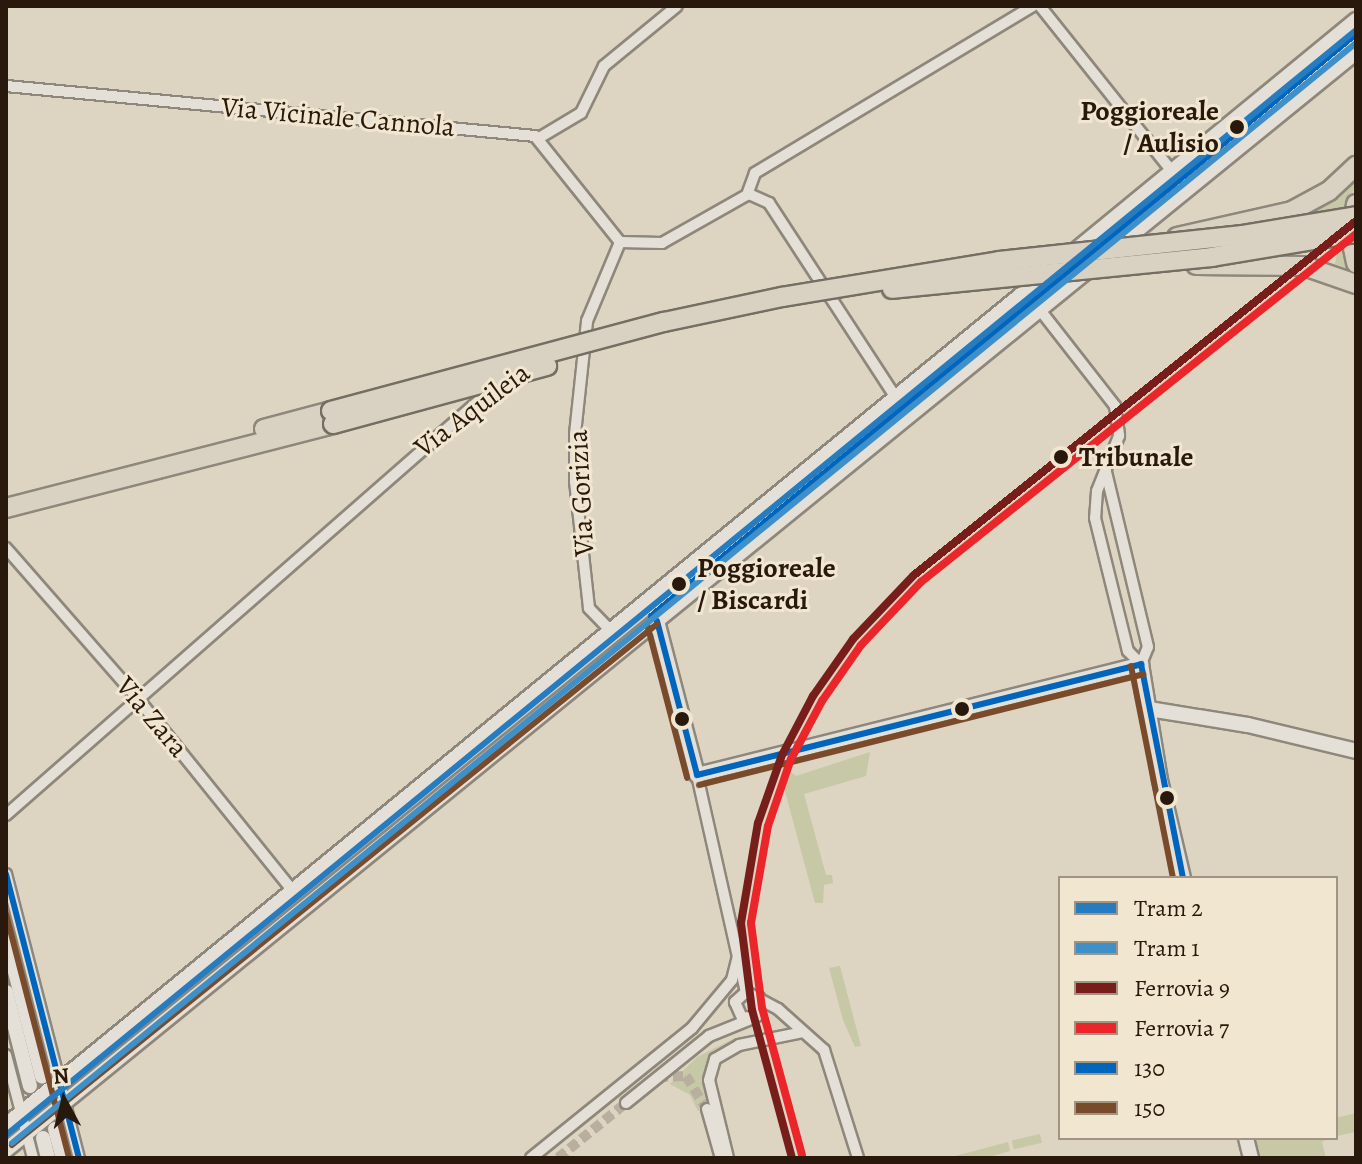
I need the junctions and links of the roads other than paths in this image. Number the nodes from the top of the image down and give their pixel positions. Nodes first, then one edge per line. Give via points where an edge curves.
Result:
1 (677, 6) edge
2 (1033, 6) edge
3 (1040, 6) edge
4 (1356, 20) edge
5 (1356, 52) edge
6 (6, 86) edge
7 (539, 138) junction
8 (1356, 166) edge
9 (1171, 170) junction
10 (1186, 189) junction
11 (749, 194) junction
12 (1356, 204) edge
13 (1356, 216) edge
14 (1356, 233) edge
15 (620, 242) junction
16 (1144, 246) junction
17 (1356, 263) edge
18 (1145, 265) junction
19 (1356, 284) edge
20 (1026, 292) junction
21 (1040, 309) junction
22 (582, 346) junction
23 (896, 398) junction
24 (1106, 472) junction
25 (6, 497) edge
26 (6, 508) edge
27 (6, 548) edge
28 (642, 606) junction
29 (657, 621) junction
30 (611, 631) junction
31 (1141, 664) junction
32 (138, 699) junction
33 (1149, 709) junction
34 (1356, 751) edge
35 (697, 775) junction
36 (6, 815) edge
37 (6, 874) edge
38 (1183, 876) edge
39 (293, 891) junction
40 (6, 937) edge
41 (739, 952) junction
42 (6, 992) edge
43 (743, 994) junction
44 (759, 997) junction
45 (714, 1001) junction
46 (778, 1009) junction
47 (752, 1019) junction
48 (809, 1035) junction
49 (6, 1055) edge
50 (60, 1081) junction
51 (65, 1102) junction
52 (626, 1103) tunnel mouth
53 (707, 1109) tunnel mouth
54 (21, 1112) junction
55 (6, 1125) edge
56 (26, 1132) junction
57 (6, 1150) edge
58 (857, 1155) edge
59 (33, 1158) edge
60 (48, 1158) edge
61 (63, 1158) edge
62 (79, 1158) edge
63 (531, 1158) edge
64 (725, 1158) edge

1 - 7 street via 604,66 581,113
2 - 11 street via 755,173
3 - 9 street
4 - 9 main road
5 - 10 main road
6 - 7 street, Via Vicinale Cannola
7 - 15 street
8 - 16 highway, bridge via 1329,191 1292,211
9 - 10 street
9 - 20 main road
10 - 21 main road
11 - 15 street via 662,243
11 - 23 street via 769,203
12 - 17 highway via 1351,239
13 - 16 highway, bridge
14 - 18 highway, bridge
15 - 22 street via 588,315
16 - 25 highway, bridge via 894,276 664,322
18 - 19 highway, bridge via 1282,264 1313,268
18 - 26 highway, bridge via 901,287 773,310
20 - 21 street
20 - 23 main road
21 - 24 street via 1115,406 1120,429
21 - 29 main road
22 - 30 street, Via Gorizia via 575,482 589,608
22 - 32 street, Via Aquileia via 523,366 459,413
23 - 28 main road
24 - 31 street via 1148,647
24 - 31 street via 1095,497 1097,529 1128,651
27 - 32 street, Via Zara
28 - 29 main road
28 - 30 main road
29 - 35 main road
29 - 51 main road
30 - 39 main road
31 - 33 main road
31 - 35 main road
32 - 36 street, Via Aquileia
32 - 39 street, Via Zara
33 - 34 main road via 1248,725
33 - 38 main road
35 - 41 street
37 - 50 street
39 - 50 main road
40 - 42 main road via 36,1081
41 - 43 street
41 - 45 street via 732,980
43 - 44 street
43 - 45 street
43 - 47 street via 735,1011
44 - 46 street
44 - 47 street via 761,1009
45 - 63 street via 692,1028
46 - 47 street
46 - 48 street
47 - 52 street via 709,1036
48 - 58 street via 828,1059
48 - 64 street via 791,1031 739,1045 715,1059 709,1073
49 - 54 street
50 - 51 street
50 - 54 main road
51 - 56 main road
51 - 62 street
53 - 64 street
54 - 55 main road
54 - 56 street
56 - 57 main road
56 - 59 street
60 - 61 main road via 49,1134

